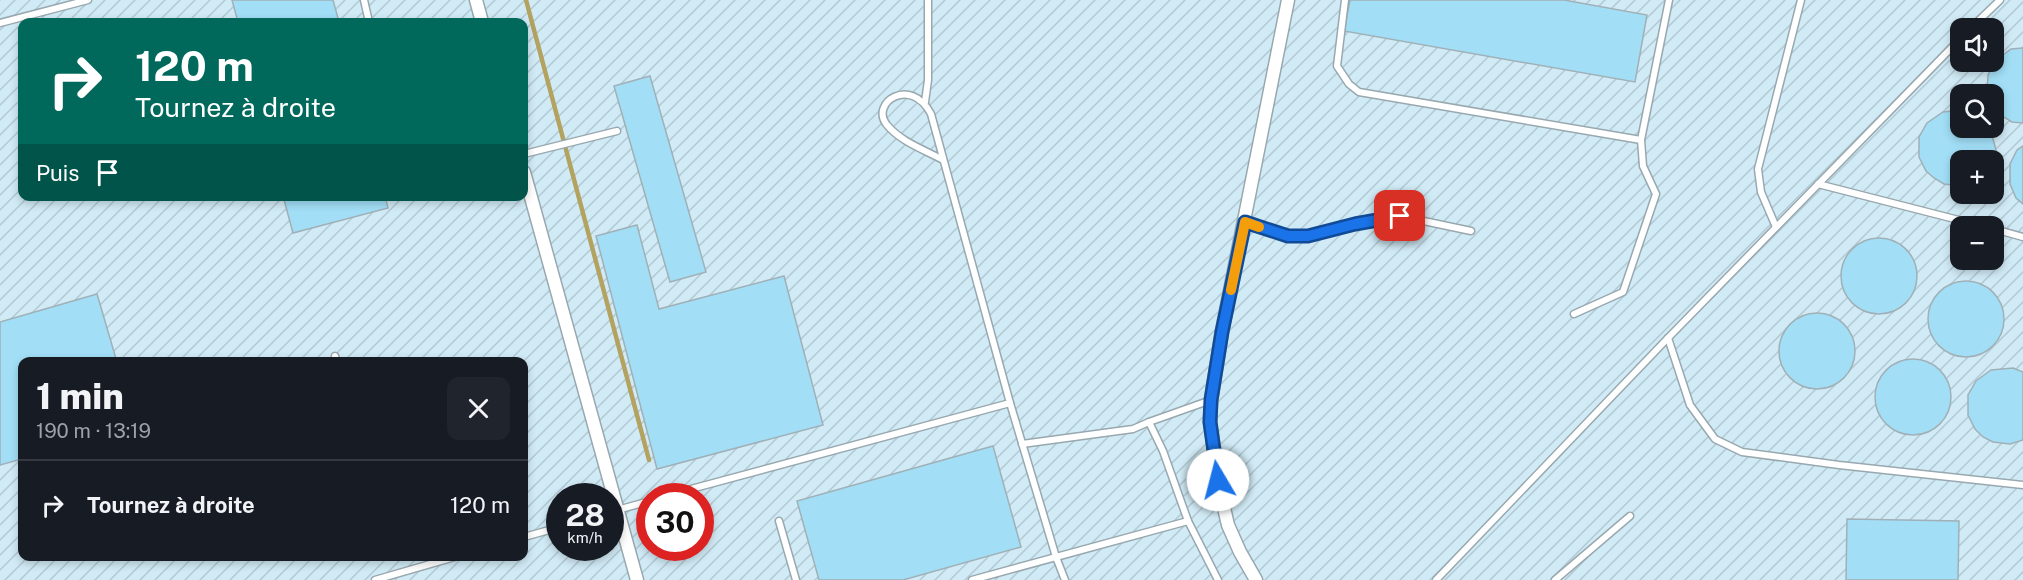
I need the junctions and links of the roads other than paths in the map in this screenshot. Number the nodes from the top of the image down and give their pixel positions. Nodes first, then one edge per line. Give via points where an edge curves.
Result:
1 (88, 0) edge
2 (364, 0) edge
3 (476, 0) edge
4 (928, 0) edge
5 (1288, 0) edge
6 (1345, 0) edge
7 (1669, 0) edge
8 (1801, 0) edge
9 (2000, 0) edge
10 (18, 18) edge
11 (19, 18) edge
12 (368, 18) edge
13 (481, 18) edge
14 (1981, 18) edge
15 (0, 23) edge
16 (1950, 49) edge
17 (925, 102) junction
18 (617, 131) dead end
19 (1641, 140) junction
20 (528, 153) edge
21 (943, 160) junction
22 (1818, 184) junction
23 (528, 187) edge
24 (1950, 218) edge
25 (1245, 222) junction
26 (1776, 227) junction
27 (1471, 231) dead end
28 (2004, 232) edge
29 (2023, 237) edge
30 (1574, 314) dead end
31 (1668, 338) junction
32 (1211, 400) junction
33 (1010, 403) junction
34 (1149, 422) junction
35 (1022, 444) junction
36 (607, 483) edge
37 (713, 483) edge
38 (2023, 484) edge
39 (1630, 516) dead end
40 (779, 521) dead end
41 (1188, 521) junction
42 (546, 531) edge
43 (528, 536) edge
44 (624, 541) edge
45 (1056, 557) junction
46 (424, 561) edge
47 (442, 561) edge
48 (425, 566) junction
49 (375, 580) edge
50 (637, 580) edge
51 (796, 580) edge
52 (972, 580) edge
53 (1065, 580) edge
54 (1218, 580) edge
55 (1256, 580) edge
56 (1436, 580) edge
57 (1555, 580) edge

1 - 11 lane
2 - 12 lane
3 - 13 street
4 - 17 lane
5 - 25 street
6 - 19 lane via 1337,66 1359,92
7 - 19 lane
8 - 26 lane via 1758,169 1761,192
9 - 14 lane
10 - 15 lane
16 - 22 lane
17 - 21 lane
17 - 21 lane via 915,96 895,97 887,102 883,117 904,139
18 - 20 lane
19 - 30 lane via 1644,166 1656,194 1623,292
21 - 33 lane
22 - 24 lane
22 - 26 lane
23 - 36 street
25 - 27 lane via 1288,236 1308,236 1400,216
25 - 32 street
26 - 31 lane
28 - 29 lane
31 - 38 lane via 1690,405 1715,439 1742,452
31 - 56 lane
32 - 34 lane
32 - 55 street via 1210,422 1228,525
33 - 35 lane
33 - 37 lane
34 - 35 lane via 1133,429
34 - 41 lane
35 - 45 lane
39 - 57 lane
40 - 51 lane
41 - 45 lane
41 - 54 lane
42 - 43 lane
44 - 50 street
45 - 52 lane
45 - 53 lane
46 - 48 lane
47 - 48 lane
48 - 49 lane

